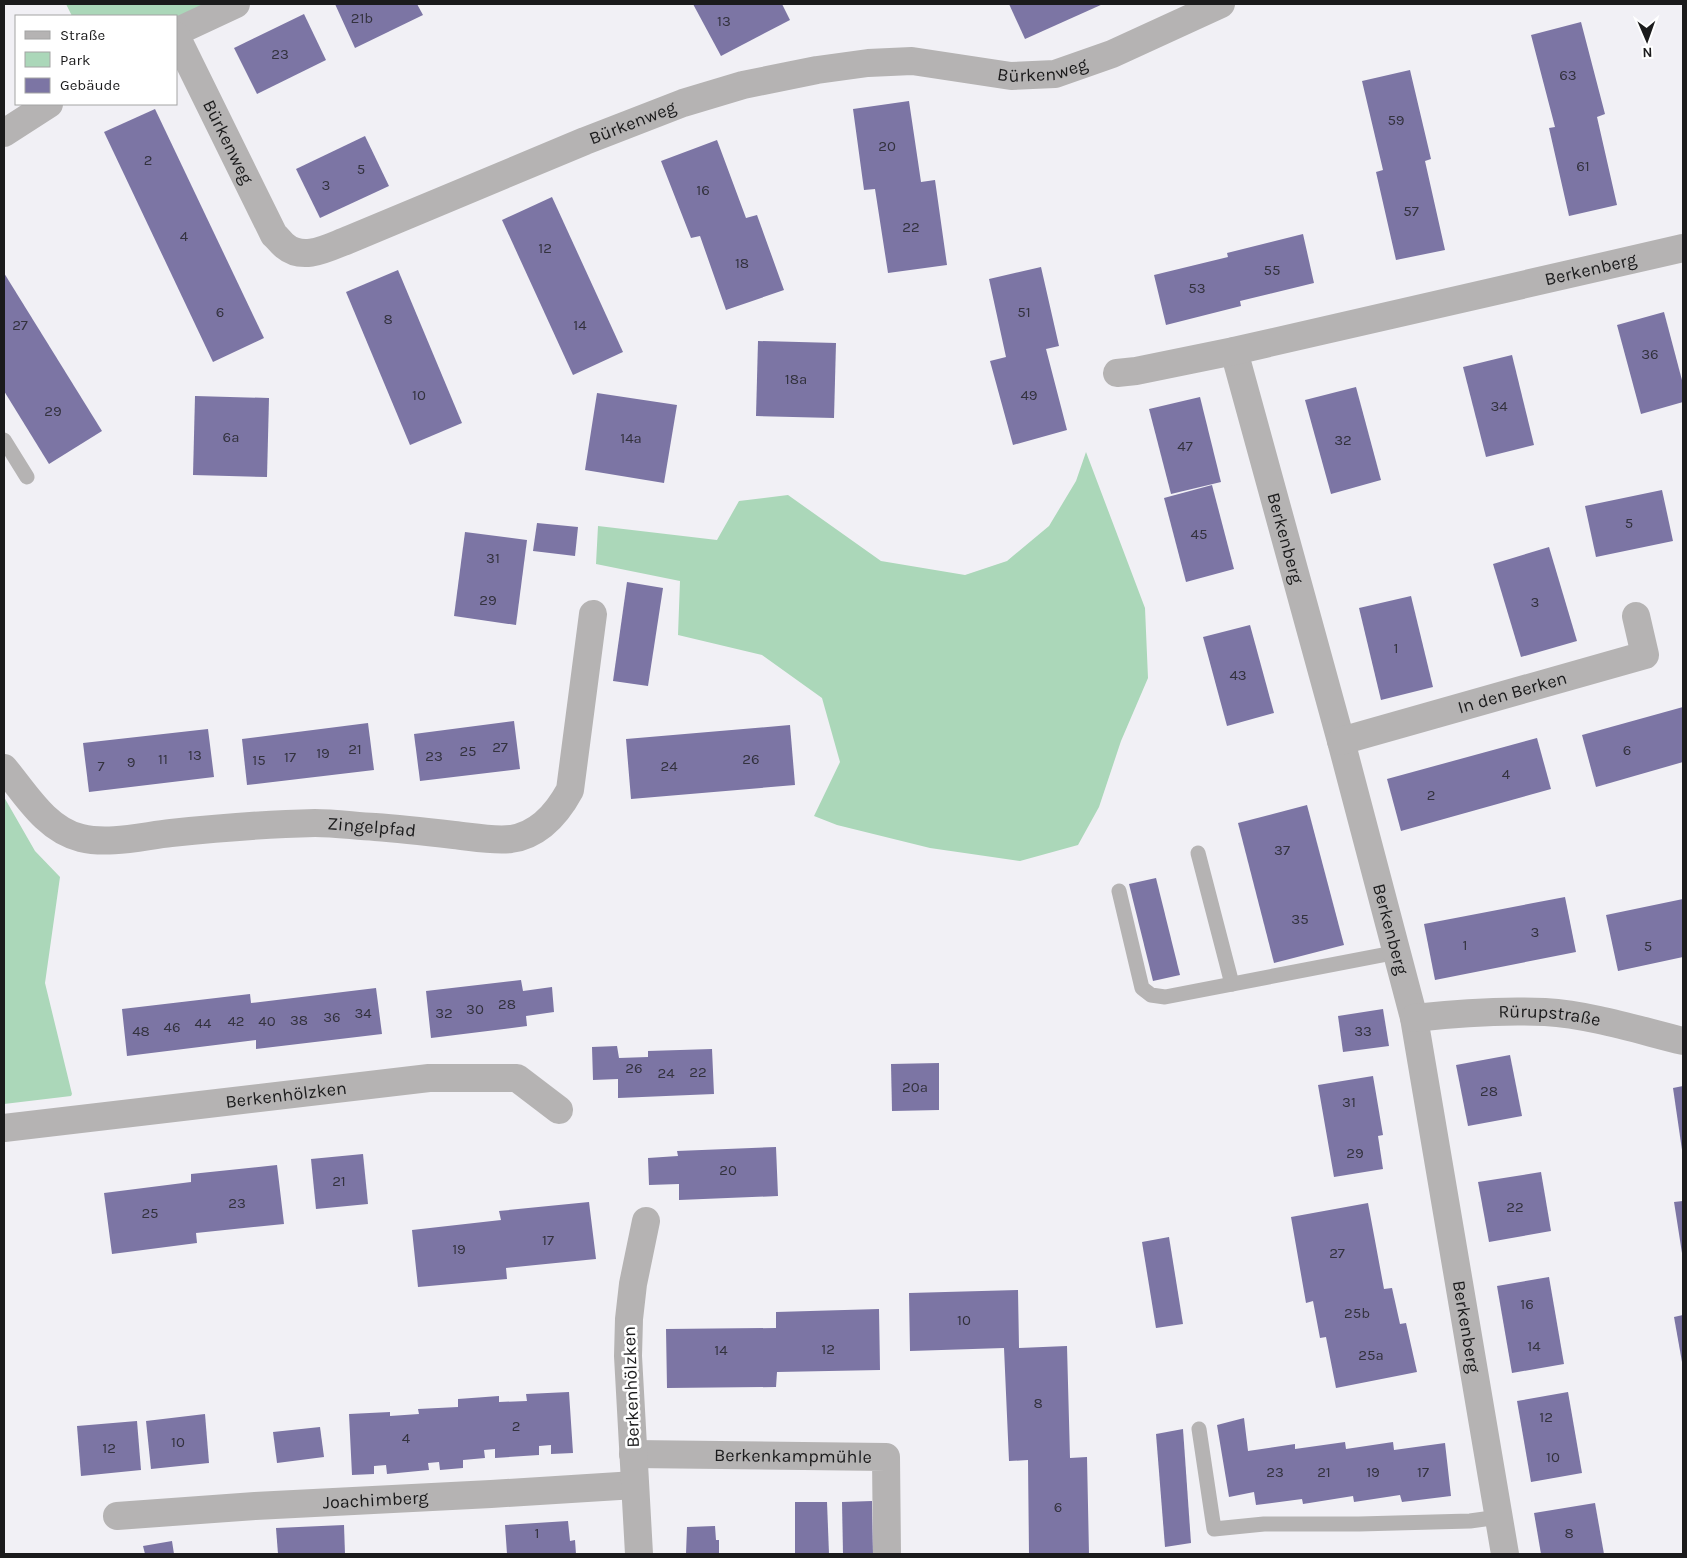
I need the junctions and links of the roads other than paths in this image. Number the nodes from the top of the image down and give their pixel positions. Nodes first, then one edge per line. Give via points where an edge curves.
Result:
1 (236, 4) edge
2 (1221, 4) edge
3 (178, 31) edge
4 (178, 40) edge
5 (47, 105) edge
6 (4, 133) edge
7 (1683, 248) edge
8 (1234, 350) junction
9 (1116, 373) dead end
10 (4, 440) edge
11 (28, 477) dead end
12 (593, 614) dead end
13 (1636, 616) dead end
14 (1341, 741) junction
15 (4, 768) edge
16 (1198, 853) dead end
17 (1119, 891) dead end
18 (1398, 952) junction
19 (1232, 984) junction
20 (1414, 1018) junction
21 (1683, 1041) edge
22 (559, 1110) dead end
23 (4, 1128) edge
24 (646, 1220) dead end
25 (1199, 1430) dead end
26 (633, 1454) junction
27 (635, 1485) junction
28 (117, 1516) dead end
29 (1499, 1517) junction
30 (639, 1554) edge
31 (887, 1554) edge
32 (1505, 1554) edge

1 - 3 street
2 - 4 street, Bürkenweg via 1112,54 1055,74 1011,76 912,61 825,69 742,85 683,103 348,240 302,254 286,247 274,235
5 - 6 street
7 - 8 street, Berkenberg
8 - 9 street, Berkenberg
8 - 14 street, Berkenberg
10 - 11 lane
12 - 15 street, Zingelpfad via 570,790 560,809 529,834 490,839 316,823 102,840 81,838 47,819
13 - 14 street, In den Berken via 1645,655
14 - 18 street, Berkenberg
16 - 19 lane
17 - 19 lane via 1142,988 1151,996 1165,997
18 - 19 lane
18 - 20 street, Berkenberg
20 - 21 street, Rürupstraße via 1546,1012 1605,1021
20 - 29 street, Berkenberg
22 - 23 street, Berkenhölzken via 517,1078 429,1078
24 - 26 street, Berkenhölzken via 629,1319
25 - 29 lane via 1214,1529 1264,1524 1470,1521
26 - 27 street, Berkenhölzken
26 - 31 street, Berkenkampmühle via 886,1457
27 - 28 street, Joachimberg
27 - 30 street, Berkenhölzken
29 - 32 street, Berkenberg

